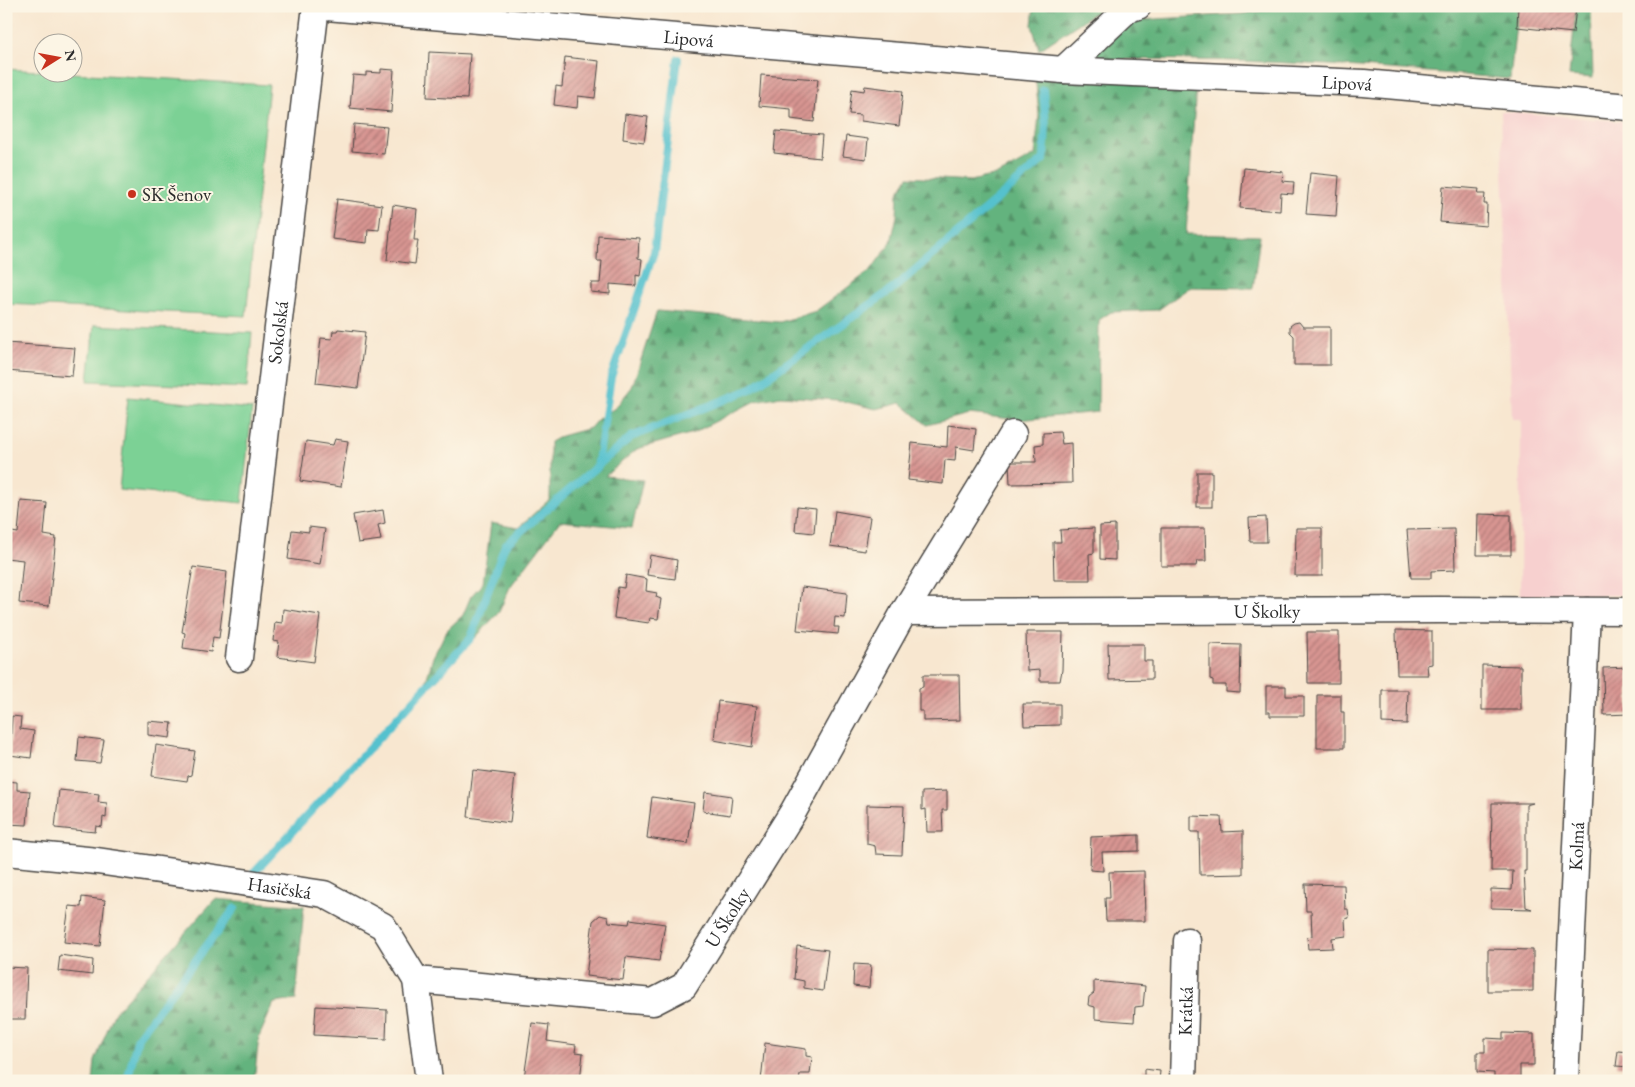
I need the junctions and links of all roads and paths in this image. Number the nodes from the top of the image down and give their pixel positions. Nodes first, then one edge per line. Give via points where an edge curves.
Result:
1 (315, 6) edge
2 (1138, 6) edge
3 (1064, 70) junction
4 (1629, 108) edge
5 (1013, 434) dead end
6 (1629, 611) edge
7 (904, 612) junction
8 (1587, 612) junction
9 (238, 658) dead end
10 (6, 852) edge
11 (1187, 941) dead end
12 (416, 980) junction
13 (429, 1081) edge
14 (1183, 1081) edge
15 (1565, 1081) edge

1 - 3 street, Lipová
1 - 9 street, Sokolská
2 - 3 street via 1128,9
3 - 4 street, Lipová via 1364,83
5 - 7 street, U Školky
6 - 8 street, U Školky
7 - 8 street, U Školky
7 - 12 street, U Školky via 793,812 684,986 653,1002
8 - 15 street, Kolmá
10 - 12 street, Hasičská via 97,861 324,894 383,926
11 - 14 street, Krátká
12 - 13 street, Hasičská

